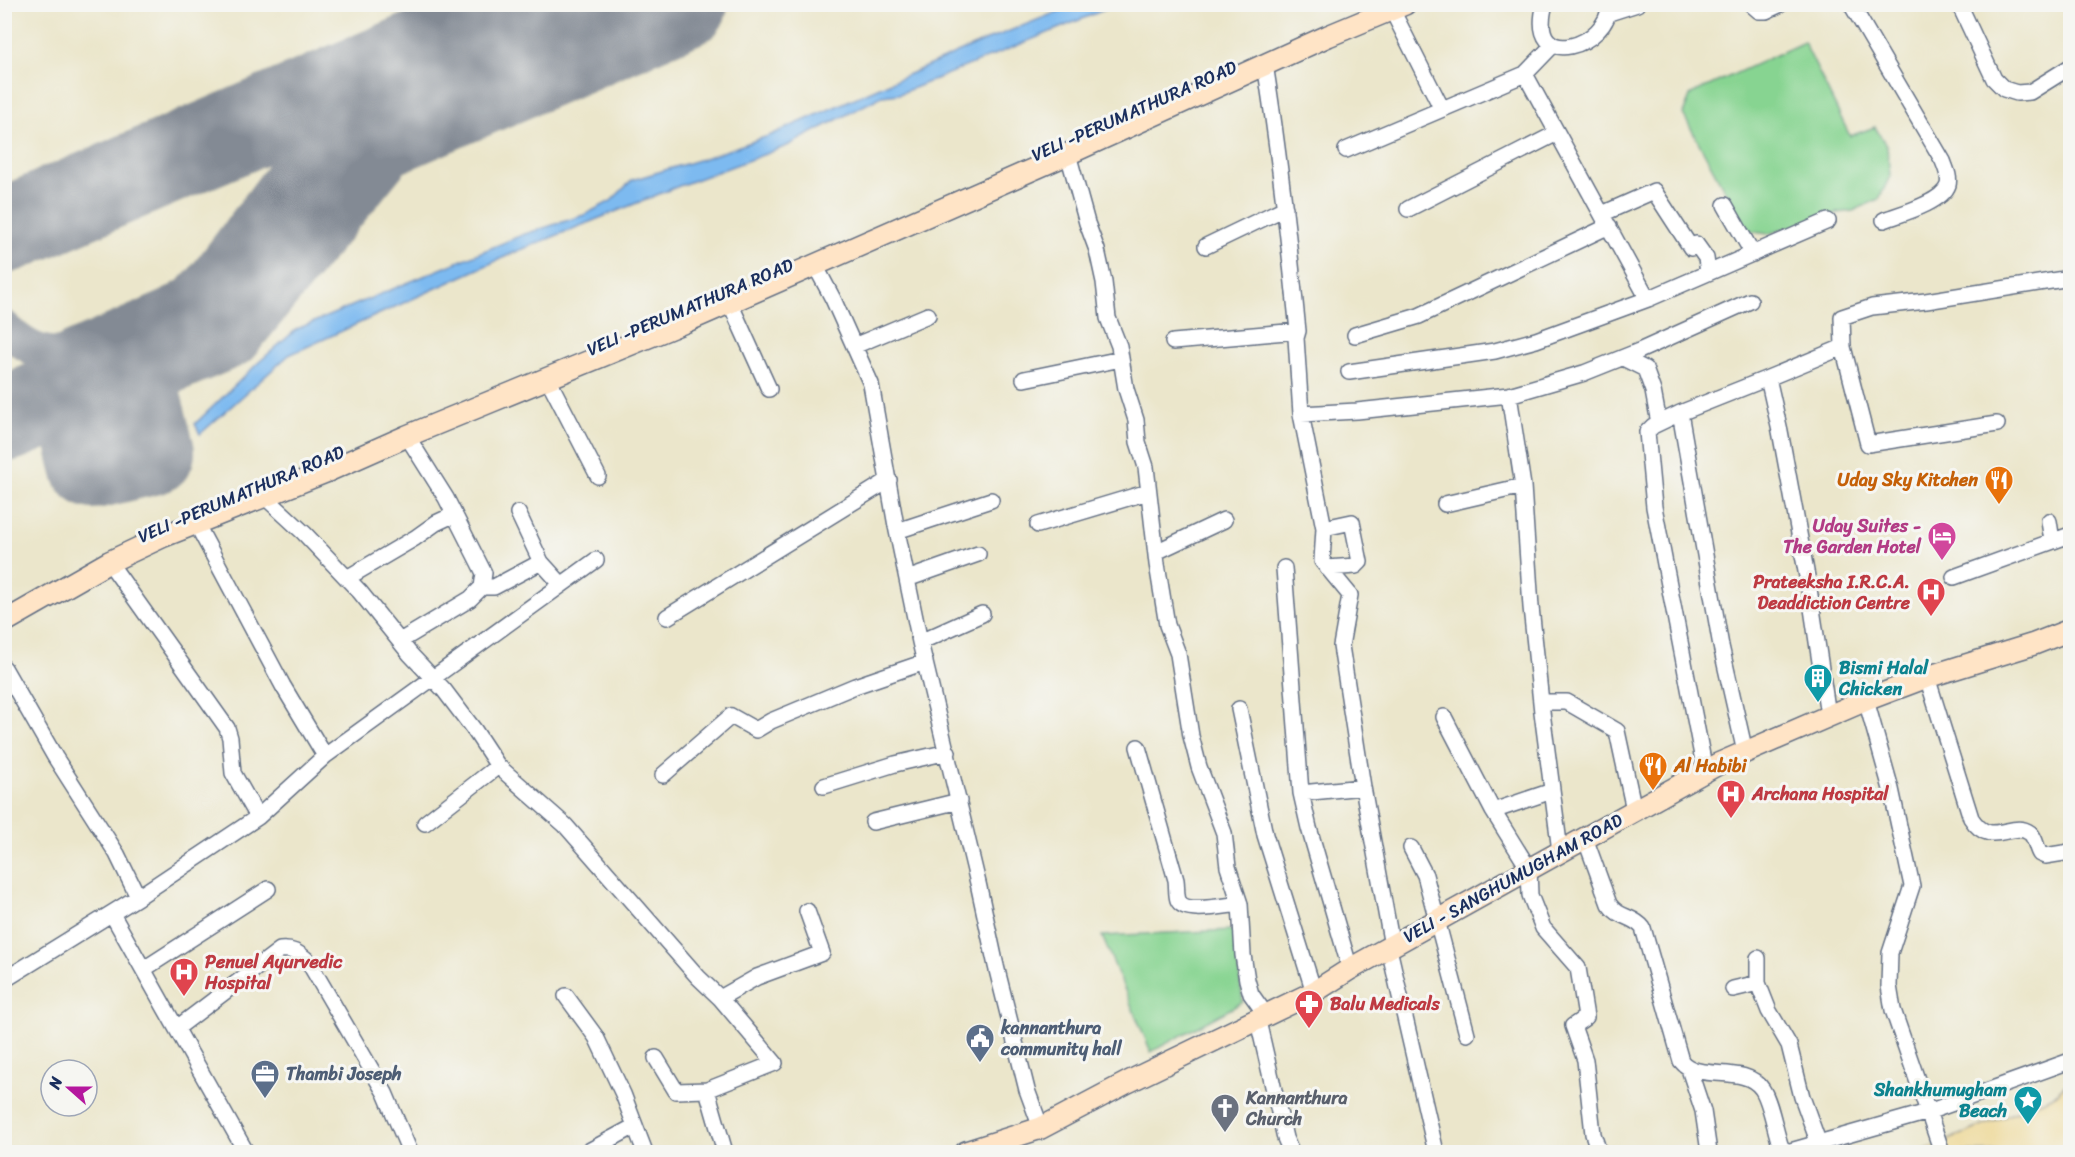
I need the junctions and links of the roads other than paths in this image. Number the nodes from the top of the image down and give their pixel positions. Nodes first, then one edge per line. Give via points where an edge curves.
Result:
1 (1545, 4) edge
2 (1637, 4) edge
3 (1751, 4) edge
4 (1781, 4) edge
5 (1851, 4) edge
6 (1959, 4) edge
7 (1391, 6) edge
8 (1609, 9) edge
9 (1553, 45) junction
10 (1265, 64) junction
11 (2070, 67) edge
12 (1525, 74) junction
13 (1442, 109) junction
14 (1557, 133) junction
15 (1346, 150) dead end
16 (1068, 154) junction
17 (1725, 205) dead end
18 (1285, 208) junction
19 (1408, 209) dead end
20 (1606, 220) junction
21 (1884, 220) dead end
22 (1828, 221) dead end
23 (1206, 246) dead end
24 (1753, 254) junction
25 (815, 265) junction
26 (1708, 273) junction
27 (2070, 278) edge
28 (1648, 299) junction
29 (1750, 301) dead end
30 (730, 303) junction
31 (928, 315) dead end
32 (1298, 331) junction
33 (1355, 335) dead end
34 (1173, 342) dead end
35 (854, 346) junction
36 (1843, 346) junction
37 (1623, 358) junction
38 (1121, 359) junction
39 (1349, 372) dead end
40 (1768, 378) junction
41 (548, 379) junction
42 (1024, 379) dead end
43 (769, 389) dead end
44 (1509, 395) junction
45 (1680, 413) junction
46 (1301, 414) junction
47 (1659, 423) junction
48 (1997, 424) dead end
49 (407, 436) junction
50 (598, 476) dead end
51 (889, 480) junction
52 (1523, 486) junction
53 (1148, 492) junction
54 (264, 496) junction
55 (991, 500) dead end
56 (1445, 504) dead end
57 (518, 513) dead end
58 (453, 514) junction
59 (1224, 520) dead end
60 (2049, 521) dead end
61 (196, 523) junction
62 (1038, 525) dead end
63 (1324, 528) junction
64 (897, 531) junction
65 (2070, 535) edge
66 (2052, 541) junction
67 (1156, 552) junction
68 (978, 554) dead end
69 (596, 560) dead end
70 (109, 562) junction
71 (541, 562) junction
72 (1284, 568) dead end
73 (1327, 568) junction
74 (1954, 577) dead end
75 (347, 578) junction
76 (907, 579) junction
77 (561, 584) junction
78 (482, 587) junction
79 (4, 610) edge
80 (982, 614) dead end
81 (667, 617) dead end
82 (4, 622) edge
83 (2070, 630) edge
84 (400, 641) junction
85 (920, 642) junction
86 (925, 662) junction
87 (4, 668) edge
88 (433, 677) junction
89 (1927, 677) junction
90 (1866, 700) junction
91 (1541, 702) junction
92 (1239, 709) dead end
93 (1828, 715) junction
94 (1444, 717) dead end
95 (1138, 747) dead end
96 (948, 752) junction
97 (1744, 752) junction
98 (325, 756) junction
99 (498, 766) junction
100 (1705, 771) junction
101 (663, 775) dead end
102 (824, 786) dead end
103 (1363, 787) junction
104 (1552, 791) junction
105 (1301, 793) junction
106 (959, 801) junction
107 (1634, 810) junction
108 (1493, 811) junction
109 (258, 817) junction
110 (873, 822) dead end
111 (425, 823) dead end
112 (1585, 838) junction
113 (1412, 848) dead end
114 (1560, 851) junction
115 (2070, 852) edge
116 (1529, 869) junction
117 (268, 889) dead end
118 (138, 897) junction
119 (1240, 904) junction
120 (807, 911) dead end
121 (112, 914) junction
122 (1437, 920) junction
123 (1392, 946) junction
124 (1758, 958) dead end
125 (144, 969) junction
126 (1350, 969) junction
127 (4, 980) edge
128 (1758, 983) junction
129 (1733, 989) dead end
130 (1314, 992) junction
131 (566, 996) dead end
132 (720, 998) junction
133 (1262, 1018) junction
134 (177, 1028) junction
135 (1467, 1034) dead end
136 (656, 1058) dead end
137 (2070, 1061) edge
138 (1689, 1069) junction
139 (707, 1090) junction
140 (1928, 1112) junction
141 (635, 1126) junction
142 (1041, 1128) junction
143 (1819, 1144) junction
144 (998, 1147) edge
145 (246, 1152) edge
146 (410, 1152) edge
147 (586, 1152) edge
148 (645, 1152) edge
149 (724, 1152) edge
150 (966, 1152) edge
151 (1291, 1152) edge
152 (1436, 1152) edge
153 (1599, 1152) edge
154 (1709, 1152) edge
155 (1942, 1152) edge

1 - 9 street via 1542,23 1545,36
2 - 8 street
3 - 4 street via 1759,11
5 - 21 street via 1943,162 1948,179 1948,186 1938,198
6 - 11 street via 1994,79 2004,89 2030,92
7 - 10 main road
7 - 13 street
7 - 79 main road, VELI -PERUMATHURA ROAD via 1155,101 824,250 147,533 99,554
8 - 9 street via 1601,27 1585,41 1573,47
9 - 12 street
10 - 16 main road
10 - 18 street
12 - 13 street
12 - 14 street
13 - 15 street
14 - 19 street
14 - 20 street
16 - 25 main road
16 - 38 street via 1096,250 1108,318
17 - 24 street
18 - 23 street
18 - 32 street
20 - 26 street via 1654,190 1691,248 1696,244 1706,258
20 - 28 street
20 - 33 street via 1419,316
22 - 24 street
24 - 26 street
25 - 30 main road
25 - 35 street
26 - 28 street
27 - 36 street via 1872,307 1842,317
28 - 39 street via 1495,351
29 - 37 street
30 - 41 main road
30 - 43 street
31 - 35 street
32 - 34 street
32 - 46 street
35 - 51 street via 871,384
36 - 40 street
36 - 48 street via 1868,444
37 - 44 street
37 - 47 street via 1645,369
38 - 42 street
38 - 53 street via 1146,467
40 - 45 street
40 - 93 street via 1808,582
41 - 49 main road
41 - 50 street
44 - 46 street
44 - 52 street
45 - 47 street
45 - 97 street via 1720,646
46 - 63 street
47 - 100 street via 1647,432 1646,439 1654,507
49 - 54 main road
49 - 58 street
51 - 64 street
51 - 81 street
52 - 56 street
52 - 91 street
53 - 62 street
53 - 67 street
54 - 61 main road
54 - 75 street
55 - 64 street
57 - 71 street
58 - 75 street
58 - 78 street via 484,573
59 - 67 street
60 - 66 street
61 - 70 main road
61 - 98 street
63 - 73 street via 1322,561
63 - 73 street via 1352,522 1360,562 1356,566
64 - 76 street
65 - 66 street
66 - 74 street
67 - 119 street via 1191,736 1224,833 1228,867
68 - 76 street
69 - 77 street
70 - 82 main road
70 - 109 street via 224,723 230,738 233,773
71 - 77 street
71 - 78 street via 494,587
72 - 105 street
73 - 103 street via 1350,595 1341,646
75 - 84 street
76 - 85 street
77 - 88 street
78 - 84 street via 470,599
80 - 85 street
83 - 89 main road, VELI - SANGHUMUGHAM ROAD
84 - 88 street
85 - 86 street
86 - 96 street
86 - 101 street via 855,686 756,730 731,716
87 - 118 street via 117,854
88 - 98 street
88 - 99 street
89 - 90 main road, VELI - SANGHUMUGHAM ROAD
89 - 115 street via 1976,826 1988,833 2030,832 2037,850 2045,856
90 - 93 main road, VELI - SANGHUMUGHAM ROAD
90 - 140 street via 1912,886 1890,953 1889,986 1893,1010
91 - 104 street
91 - 107 street via 1567,702 1617,730
92 - 130 street via 1265,835
93 - 97 main road, VELI - SANGHUMUGHAM ROAD
94 - 108 street
95 - 119 street via 1176,880 1178,900 1195,909
96 - 102 street
96 - 106 street
97 - 100 main road, VELI - SANGHUMUGHAM ROAD
98 - 109 street
99 - 111 street
99 - 132 street via 565,825
100 - 107 main road, VELI - SANGHUMUGHAM ROAD
103 - 105 street
103 - 123 street
104 - 108 street
104 - 114 street
105 - 126 street
106 - 110 street
106 - 142 street via 996,966
107 - 112 main road, VELI - SANGHUMUGHAM ROAD
108 - 116 street
109 - 118 street
112 - 114 main road, VELI - SANGHUMUGHAM ROAD
112 - 138 street via 1609,904 1615,912 1643,928 1678,1055
113 - 122 street via 1425,875
114 - 116 main road, VELI - SANGHUMUGHAM ROAD
116 - 122 main road, VELI - SANGHUMUGHAM ROAD
116 - 153 street via 1530,895 1543,928 1578,968 1586,1017 1573,1026 1585,1060 1593,1134
117 - 125 street
118 - 121 street
119 - 133 street via 1247,980
120 - 132 street via 822,953 758,977
121 - 125 street
121 - 127 street
122 - 123 main road, VELI - SANGHUMUGHAM ROAD
122 - 135 street
123 - 126 main road, VELI - SANGHUMUGHAM ROAD
123 - 152 street via 1390,953
124 - 128 street
125 - 134 street
126 - 130 main road, VELI - SANGHUMUGHAM ROAD
128 - 129 street
128 - 143 street via 1789,1045
130 - 133 main road, VELI - SANGHUMUGHAM ROAD
131 - 141 street via 591,1029
132 - 139 street via 775,1063
133 - 142 main road, VELI - SANGHUMUGHAM ROAD
133 - 151 street
134 - 145 street
134 - 146 street via 280,950 300,954 308,961 385,1093
136 - 139 street via 676,1091
137 - 140 street
138 - 143 street via 1742,1076 1757,1083 1764,1091 1781,1147 1787,1152
138 - 154 street via 1703,1111
139 - 149 street
140 - 143 street
140 - 155 street
141 - 147 street
141 - 148 street
142 - 144 main road, VELI - SANGHUMUGHAM ROAD
144 - 150 main road, VELI - SANGHUMUGHAM ROAD

